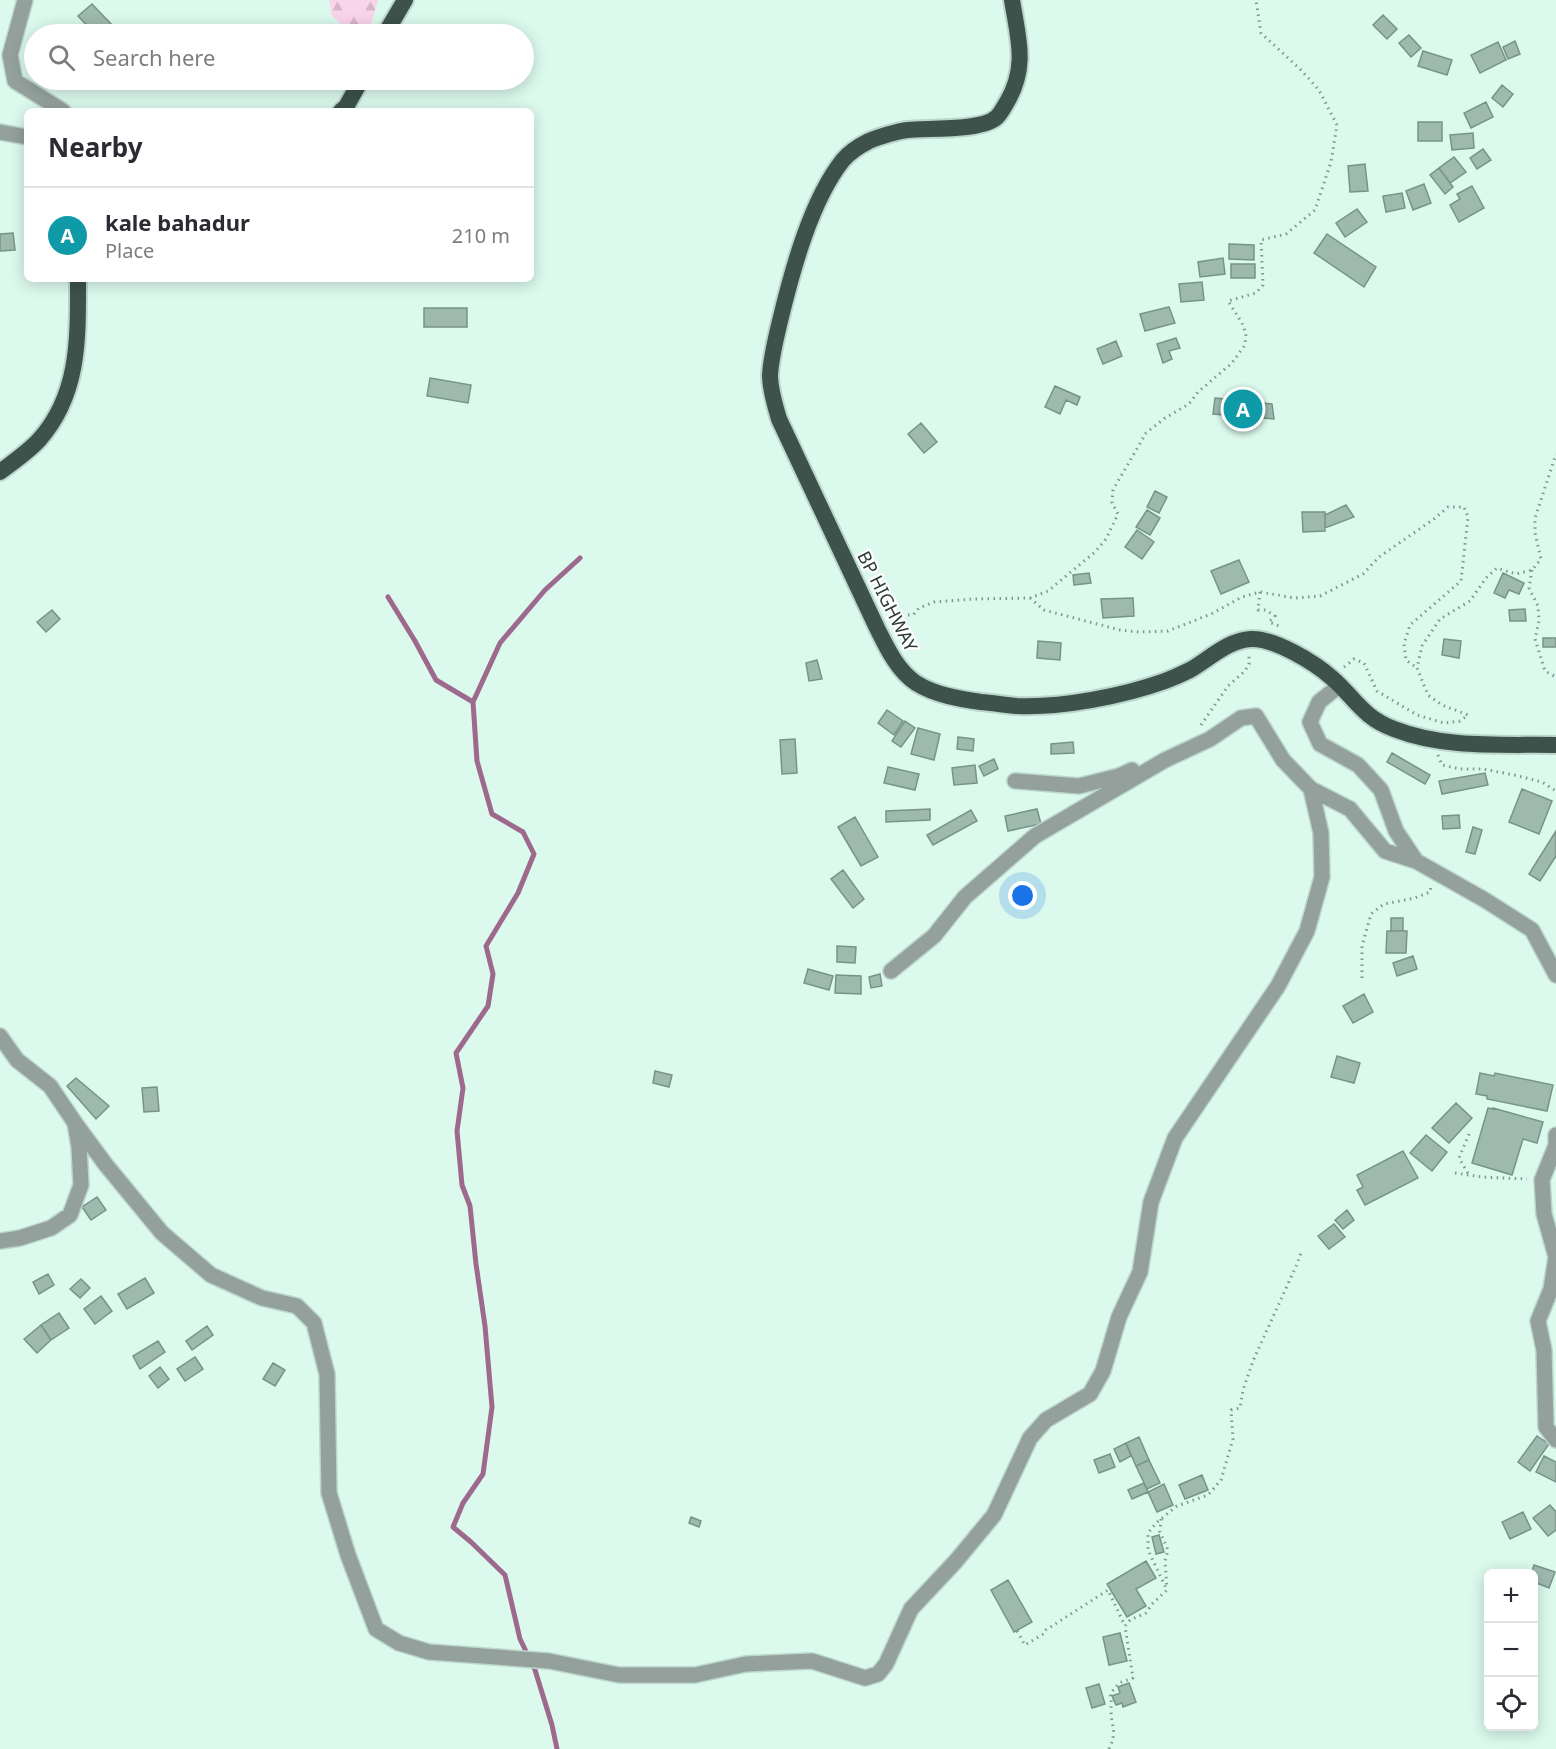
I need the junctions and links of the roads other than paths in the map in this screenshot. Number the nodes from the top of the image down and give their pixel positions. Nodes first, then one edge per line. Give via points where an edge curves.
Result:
1 (25, 0) edge
2 (405, 0) edge
3 (1012, 0) edge
4 (391, 24) edge
5 (24, 87) edge
6 (29, 90) edge
7 (355, 90) edge
8 (58, 108) edge
9 (345, 108) edge
10 (0, 132) edge
11 (24, 136) edge
12 (78, 282) edge
13 (0, 472) edge
14 (1335, 681) junction
15 (1204, 734) junction
16 (1556, 745) edge
17 (1015, 781) dead end
18 (1311, 789) junction
19 (1422, 864) junction
20 (891, 970) dead end
21 (1556, 975) edge
22 (0, 1036) edge
23 (0, 1055) edge
24 (17, 1060) junction
25 (75, 1124) junction
26 (1556, 1135) edge
27 (0, 1241) edge
28 (1556, 1440) edge

1 - 5 street via 10,55 15,81
2 - 4 highway
3 - 14 highway, BP HIGHWAY via 1020,66 1014,90 1001,112 995,119 976,126 906,130 869,141 844,158 824,189 808,229 773,354 770,375 779,419 877,628 893,658 917,683 966,700 1018,706 1063,704 1116,694 1164,681 1250,639 1272,642
6 - 8 street
7 - 9 highway
10 - 11 street
12 - 13 highway via 78,334 64,403 39,440
14 - 16 highway via 1370,717 1394,729 1457,743
14 - 19 street via 1310,722 1320,744 1358,765 1381,790 1396,831
15 - 17 street via 1119,776 1079,786
15 - 18 street via 1241,718 1256,716 1283,760
15 - 20 street via 1035,836 965,897 934,936
18 - 19 street via 1350,809 1385,851
18 - 25 street via 1321,833 1322,877 1307,931 1278,986 1175,1138 1150,1202 1140,1272 1119,1317 1103,1371 1090,1395 1046,1420 1030,1438 994,1515 911,1609 886,1664 878,1674 865,1678 812,1661 746,1664 695,1675 618,1675 549,1660 429,1652 399,1643 376,1629 329,1493 327,1374 314,1323 297,1306 262,1298 211,1275 162,1233
19 - 21 street via 1532,930
22 - 24 street
23 - 24 street
24 - 25 street via 50,1086
25 - 27 street via 81,1185 70,1215 51,1228
26 - 28 street via 1542,1180 1544,1214 1556,1257 1551,1289 1538,1321 1544,1350 1546,1427

